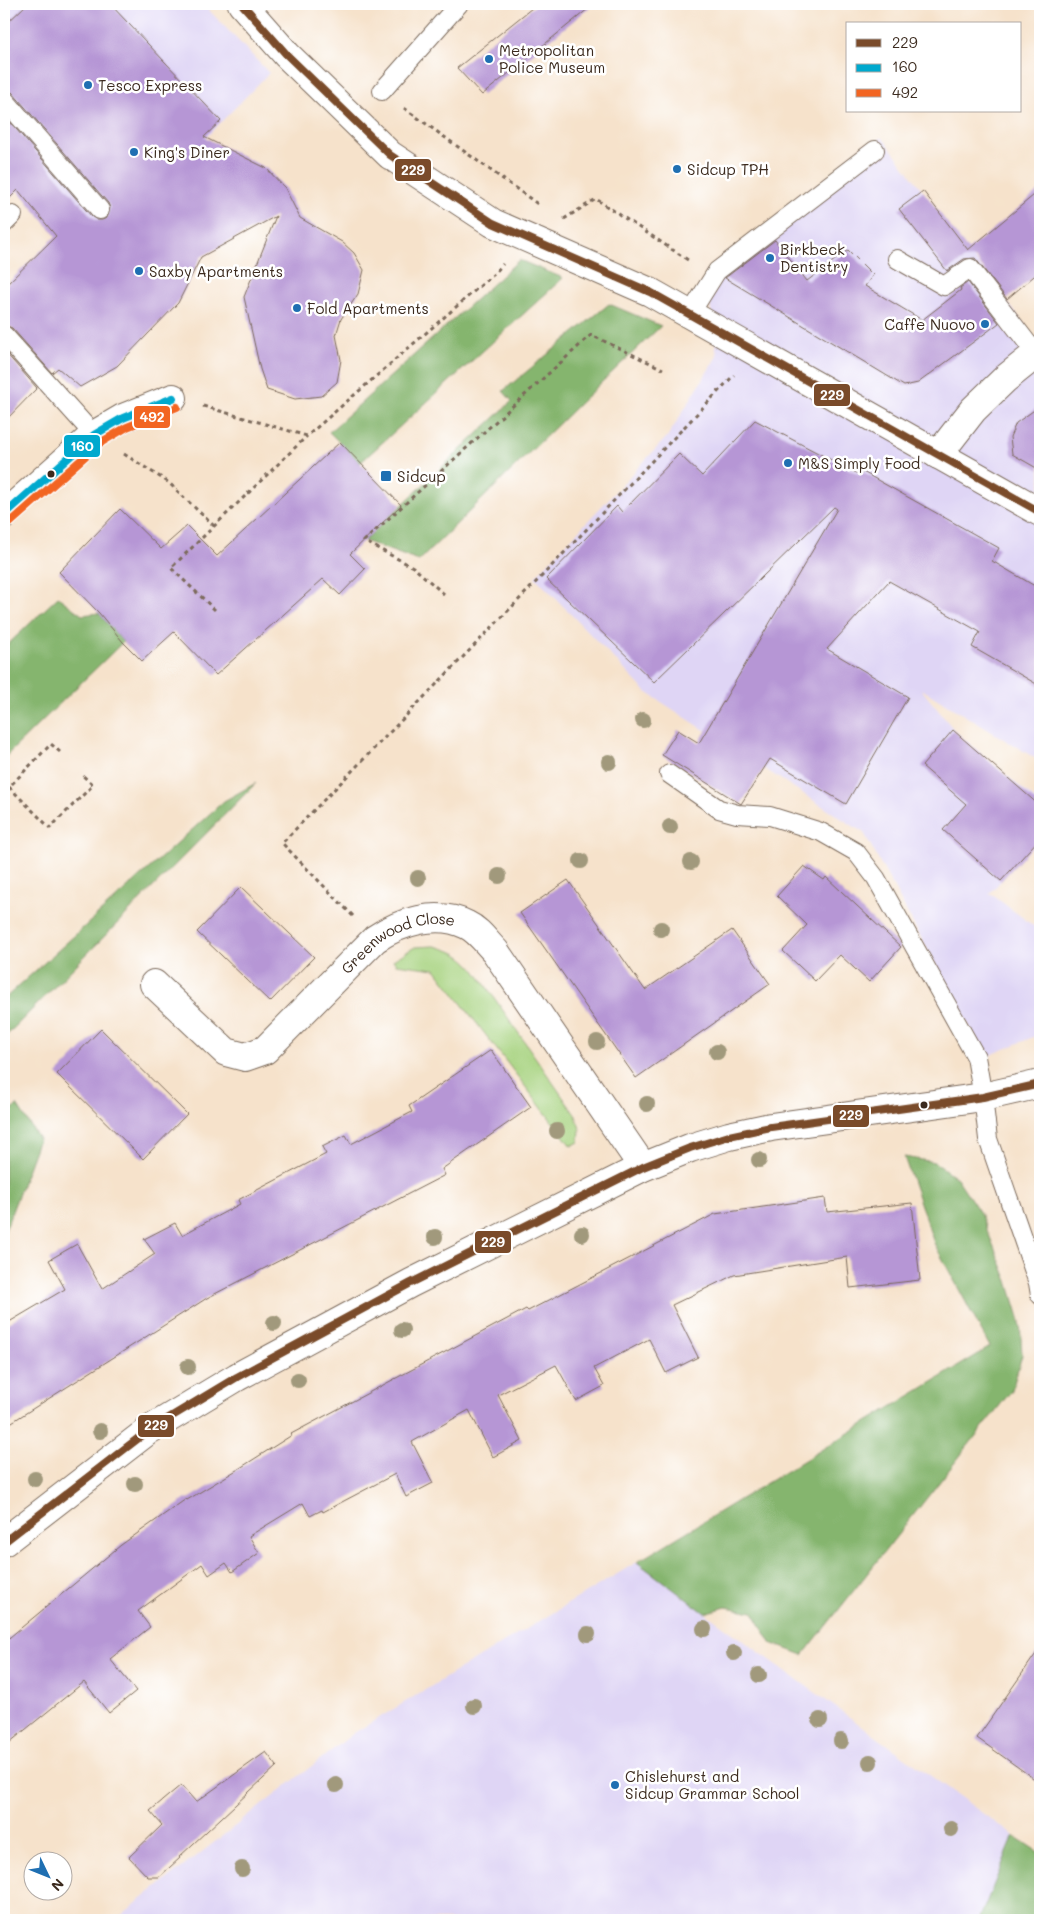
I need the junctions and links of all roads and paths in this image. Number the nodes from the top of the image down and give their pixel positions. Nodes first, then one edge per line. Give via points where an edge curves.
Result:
1 (242, 4) edge
2 (459, 4) edge
3 (382, 91) joint
4 (4, 99) edge
5 (875, 150) dead end
6 (100, 210) dead end
7 (545, 210) dead end
8 (560, 221) dead end
9 (527, 237) junction
10 (897, 259) dead end
11 (713, 277) junction
12 (690, 314) junction
13 (4, 335) edge
14 (757, 351) junction
15 (1038, 353) edge
16 (663, 368) dead end
17 (173, 398) joint
18 (94, 435) junction
19 (307, 436) junction
20 (938, 455) junction
21 (1040, 512) edge
22 (4, 515) edge
23 (214, 526) junction
24 (444, 594) dead end
25 (215, 610) dead end
26 (60, 752) dead end
27 (82, 774) dead end
28 (669, 774) dead end
29 (375, 939) junction
30 (154, 984) dead end
31 (1040, 1084) edge
32 (983, 1097) junction
33 (643, 1167) junction
34 (1040, 1295) edge
35 (4, 1542) edge

1 - 9 main road via 287,55 390,154 493,224
2 - 3 lane
3 - 7 path
4 - 6 lane
5 - 11 lane
8 - 11 path via 596,199
9 - 12 main road via 650,292
9 - 19 path via 494,274
10 - 15 lane via 944,286 970,268
11 - 12 lane
12 - 14 main road
13 - 18 lane
14 - 20 main road
14 - 29 path via 282,843
15 - 20 main road via 973,410
16 - 24 path via 591,335 364,541 413,567
17 - 18 main road via 123,418
17 - 19 path
18 - 22 main road
18 - 23 path via 168,482
19 - 23 path
20 - 21 main road
23 - 25 path via 171,568
26 - 27 path via 52,744 9,787 50,828 93,784
28 - 32 lane via 718,809 770,816 822,832 856,852 876,878 976,1057
29 - 30 main road, Greenwood Close via 265,1050 245,1057 226,1052
29 - 33 main road, Greenwood Close via 409,922 429,919 455,920 477,932 495,951
31 - 32 main road
32 - 33 main road via 737,1134
32 - 34 lane via 988,1139
33 - 35 main road via 411,1283 237,1377 149,1430

